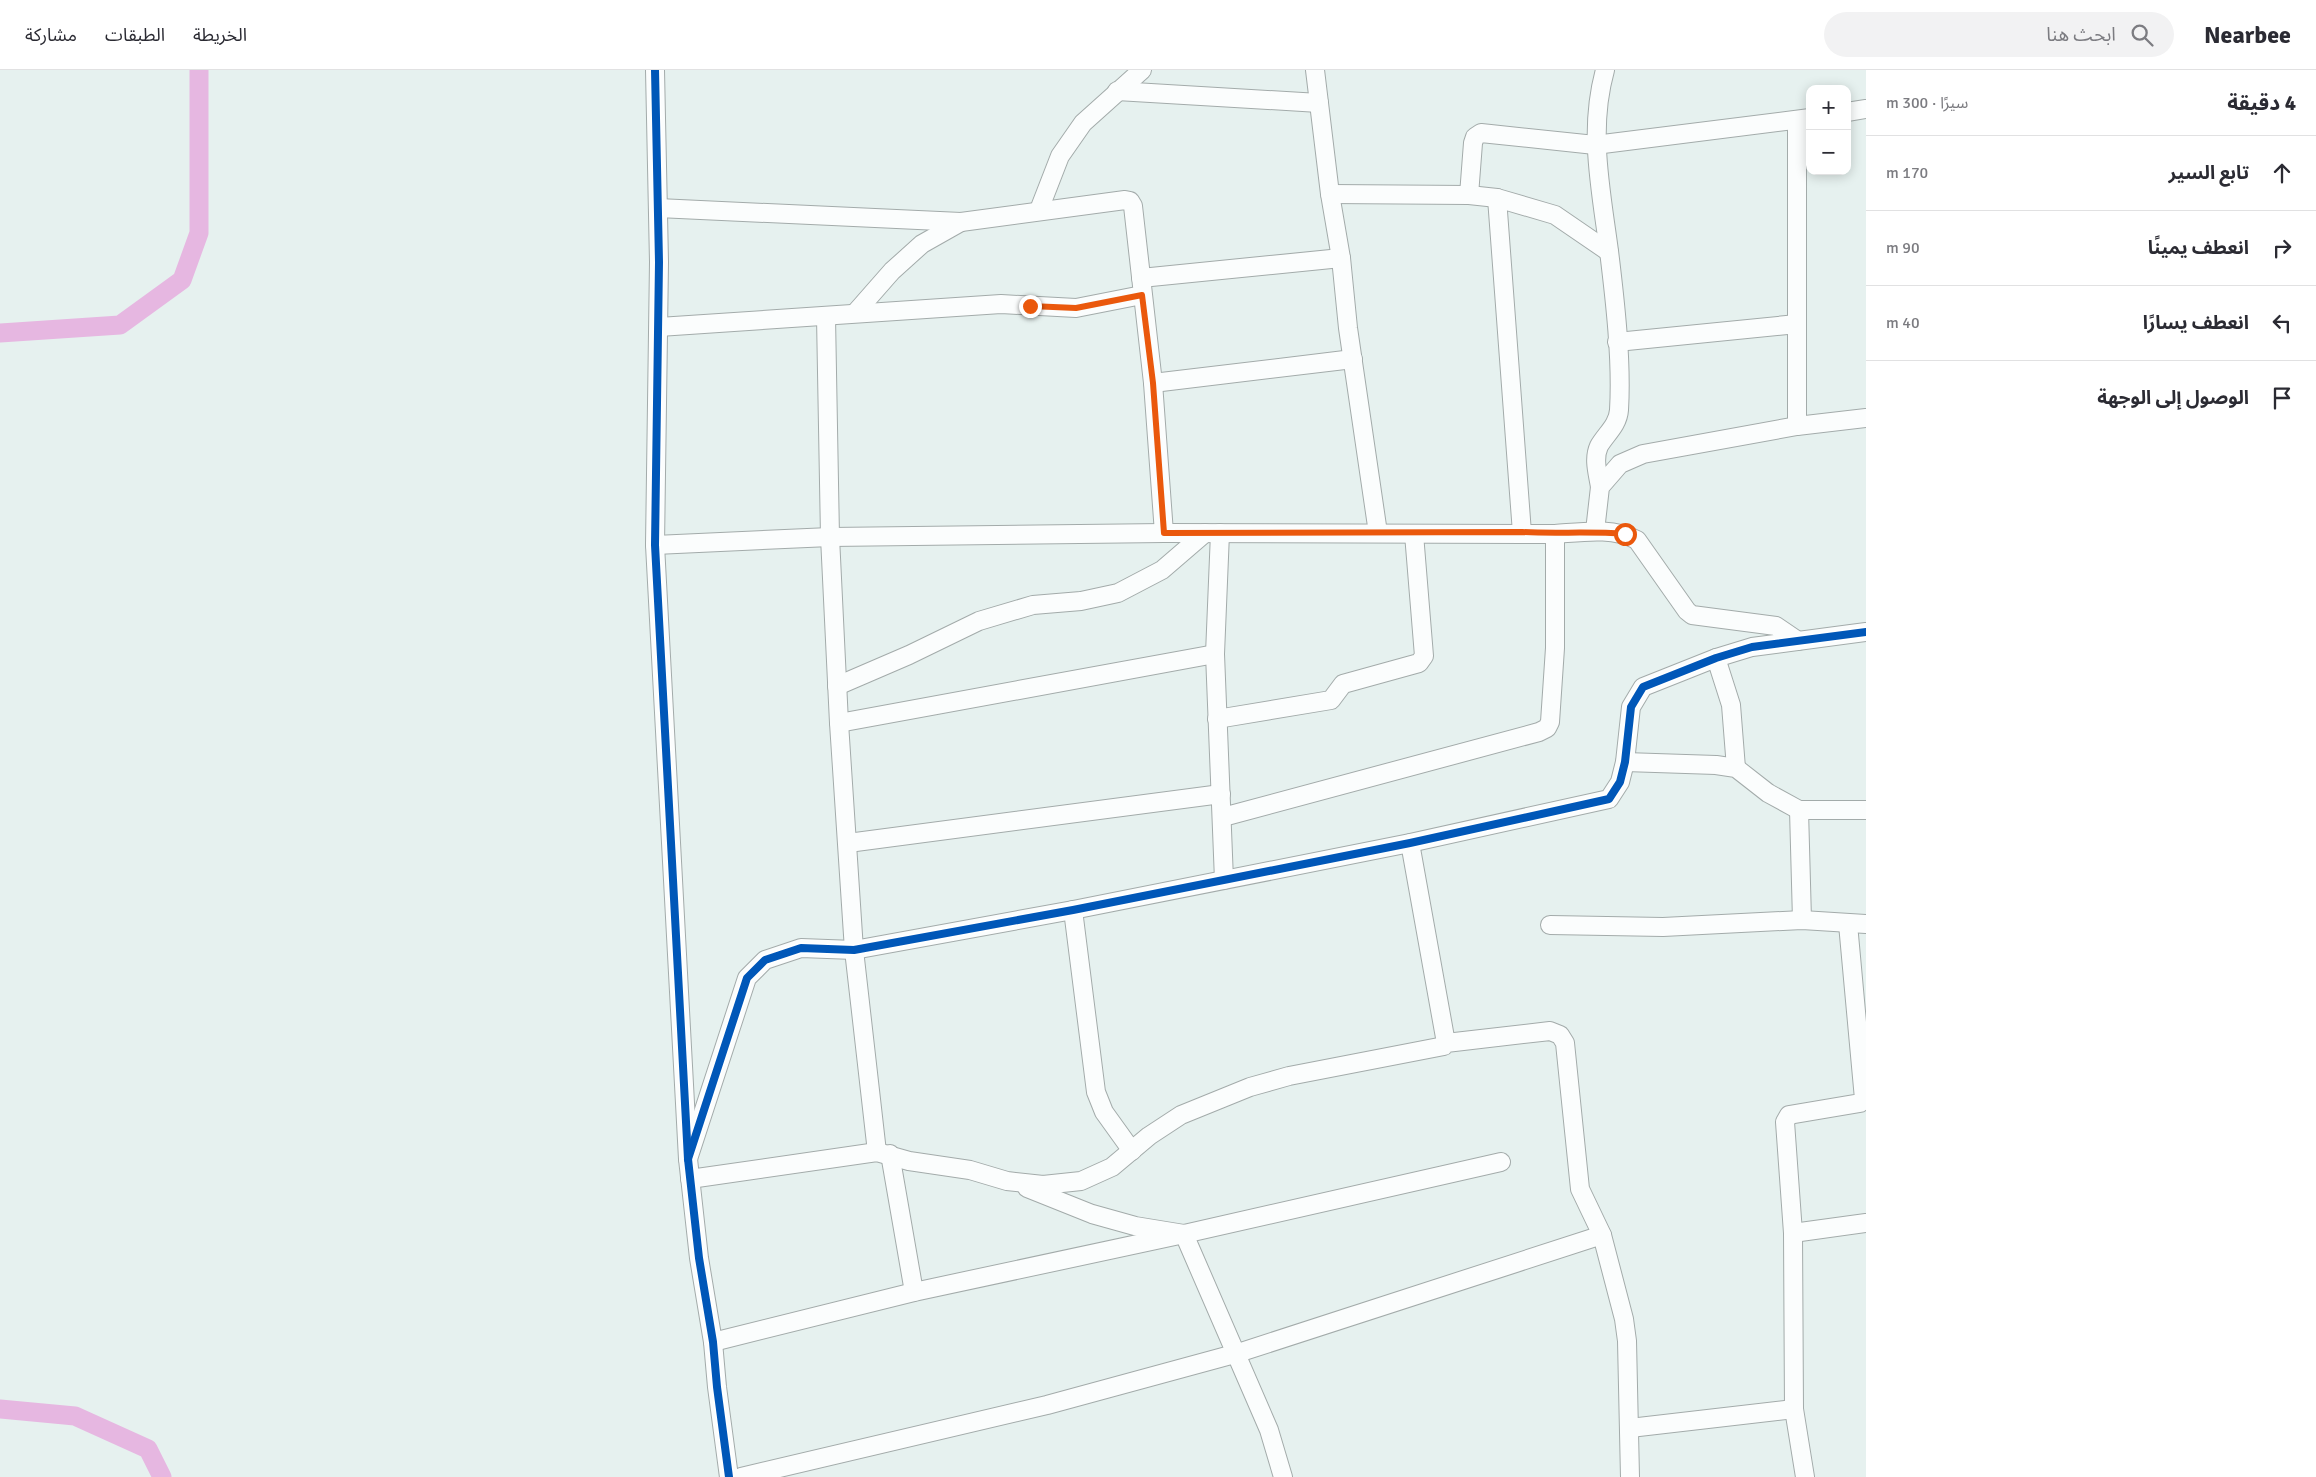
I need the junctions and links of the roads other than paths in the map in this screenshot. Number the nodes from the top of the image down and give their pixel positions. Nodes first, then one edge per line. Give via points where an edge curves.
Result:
1 (655, 70) edge
2 (1142, 70) edge
3 (1315, 70) edge
4 (1605, 70) edge
5 (1117, 91) junction
6 (1319, 103) junction
7 (1866, 109) edge
8 (1851, 111) edge
9 (1803, 119) edge
10 (1595, 145) junction
11 (1330, 194) junction
12 (1469, 195) junction
13 (1497, 198) junction
14 (658, 208) junction
15 (1039, 210) junction
16 (961, 222) junction
17 (1609, 252) junction
18 (1341, 258) junction
19 (1142, 286) junction
20 (856, 312) junction
21 (826, 317) junction
22 (1797, 324) junction
23 (659, 327) junction
24 (1617, 342) junction
25 (1353, 360) junction
26 (1153, 383) junction
27 (1866, 418) edge
28 (1797, 426) junction
29 (1600, 487) junction
30 (1595, 531) junction
31 (1522, 532) junction
32 (1164, 533) junction
33 (1212, 533) junction
34 (1378, 533) junction
35 (1414, 534) junction
36 (1555, 534) junction
37 (830, 537) junction
38 (655, 545) junction
39 (1866, 632) edge
40 (1798, 641) junction
41 (1215, 654) junction
42 (1716, 658) junction
43 (837, 686) junction
44 (1216, 719) junction
45 (839, 723) junction
46 (1625, 762) junction
47 (1736, 768) junction
48 (1220, 794) junction
49 (1799, 810) junction
50 (1866, 810) edge
51 (1223, 817) junction
52 (848, 843) junction
53 (1410, 844) junction
54 (1224, 880) junction
55 (1072, 910) junction
56 (1802, 920) junction
57 (1848, 924) junction
58 (1866, 924) edge
59 (1550, 925) dead end
60 (854, 950) junction
61 (1446, 1043) junction
62 (1132, 1151) junction
63 (884, 1153) junction
64 (688, 1158) junction
65 (1501, 1162) dead end
66 (690, 1179) junction
67 (1008, 1181) junction
68 (1866, 1223) edge
69 (1793, 1233) junction
70 (1184, 1234) junction
71 (1602, 1235) junction
72 (914, 1292) junction
73 (713, 1342) junction
74 (1238, 1353) junction
75 (1794, 1409) junction
76 (1630, 1428) junction
77 (730, 1477) edge
78 (741, 1477) edge
79 (1283, 1477) edge
80 (1630, 1477) edge
81 (1805, 1477) edge

1 - 14 street
2 - 5 street
3 - 6 street
4 - 10 street
5 - 6 street
5 - 15 street via 1084,122 1060,156
6 - 11 street
7 - 8 street
9 - 10 street
9 - 22 street
10 - 12 street via 1481,133 1473,144
10 - 17 street
11 - 12 street
11 - 18 street
12 - 13 street
13 - 17 street via 1555,215
13 - 31 street
14 - 16 street
14 - 23 street
15 - 16 street
15 - 19 street via 1130,201
16 - 20 street via 922,244 892,270
17 - 24 street
18 - 19 street
18 - 25 street
19 - 20 street via 1076,308 1001,304
19 - 26 street
20 - 21 street
21 - 23 street
21 - 37 street
22 - 24 street
22 - 28 street
23 - 38 street
24 - 29 street via 1619,412 1615,425 1599,447 1596,460
25 - 26 street
25 - 34 street
26 - 32 street
27 - 28 street
28 - 29 street via 1643,454 1620,464
29 - 30 street
30 - 36 street
30 - 40 street via 1625,534 1637,540 1692,615 1776,626
31 - 35 street
31 - 36 street
32 - 33 street
32 - 37 street
33 - 34 street
33 - 41 street
33 - 43 street via 1162,570 1118,593 1081,601 1034,605 979,622
34 - 35 street
35 - 44 street via 1424,656 1419,663 1343,684 1331,700
36 - 51 street via 1555,648 1547,728
37 - 38 street
37 - 43 street
38 - 64 street
39 - 40 street
40 - 42 street via 1752,647
41 - 44 street
41 - 45 street
42 - 46 street via 1643,687 1631,707
42 - 47 street via 1731,705
43 - 45 street
44 - 48 street
45 - 52 street
46 - 47 street
46 - 53 street via 1620,782 1609,799
47 - 49 street via 1768,793
48 - 51 street
48 - 52 street
49 - 50 street
49 - 56 street
51 - 54 street
52 - 60 street
53 - 54 street
53 - 61 street
54 - 55 street
55 - 60 street
55 - 62 street via 1096,1092 1104,1112
56 - 57 street
56 - 59 street via 1663,927
57 - 58 street
57 - 69 street via 1864,1098 1860,1103 1786,1118
60 - 63 street
60 - 64 street via 801,948 765,960 747,978
61 - 62 street via 1250,1087 1181,1115 1148,1136
61 - 71 street via 1550,1031 1560,1035 1565,1043 1580,1189
62 - 67 street via 1112,1168 1081,1181 1043,1185
63 - 66 street
63 - 67 street
63 - 72 street
64 - 66 street
65 - 70 street
66 - 73 street
67 - 70 street via 1092,1214 1135,1226
68 - 69 street
69 - 75 street
70 - 72 street
70 - 74 street
71 - 74 street
71 - 76 street via 1624,1319
72 - 73 street
73 - 77 street via 716,1387
74 - 78 street via 1047,1405
74 - 79 street via 1269,1430
75 - 76 street
75 - 81 street
76 - 80 street

